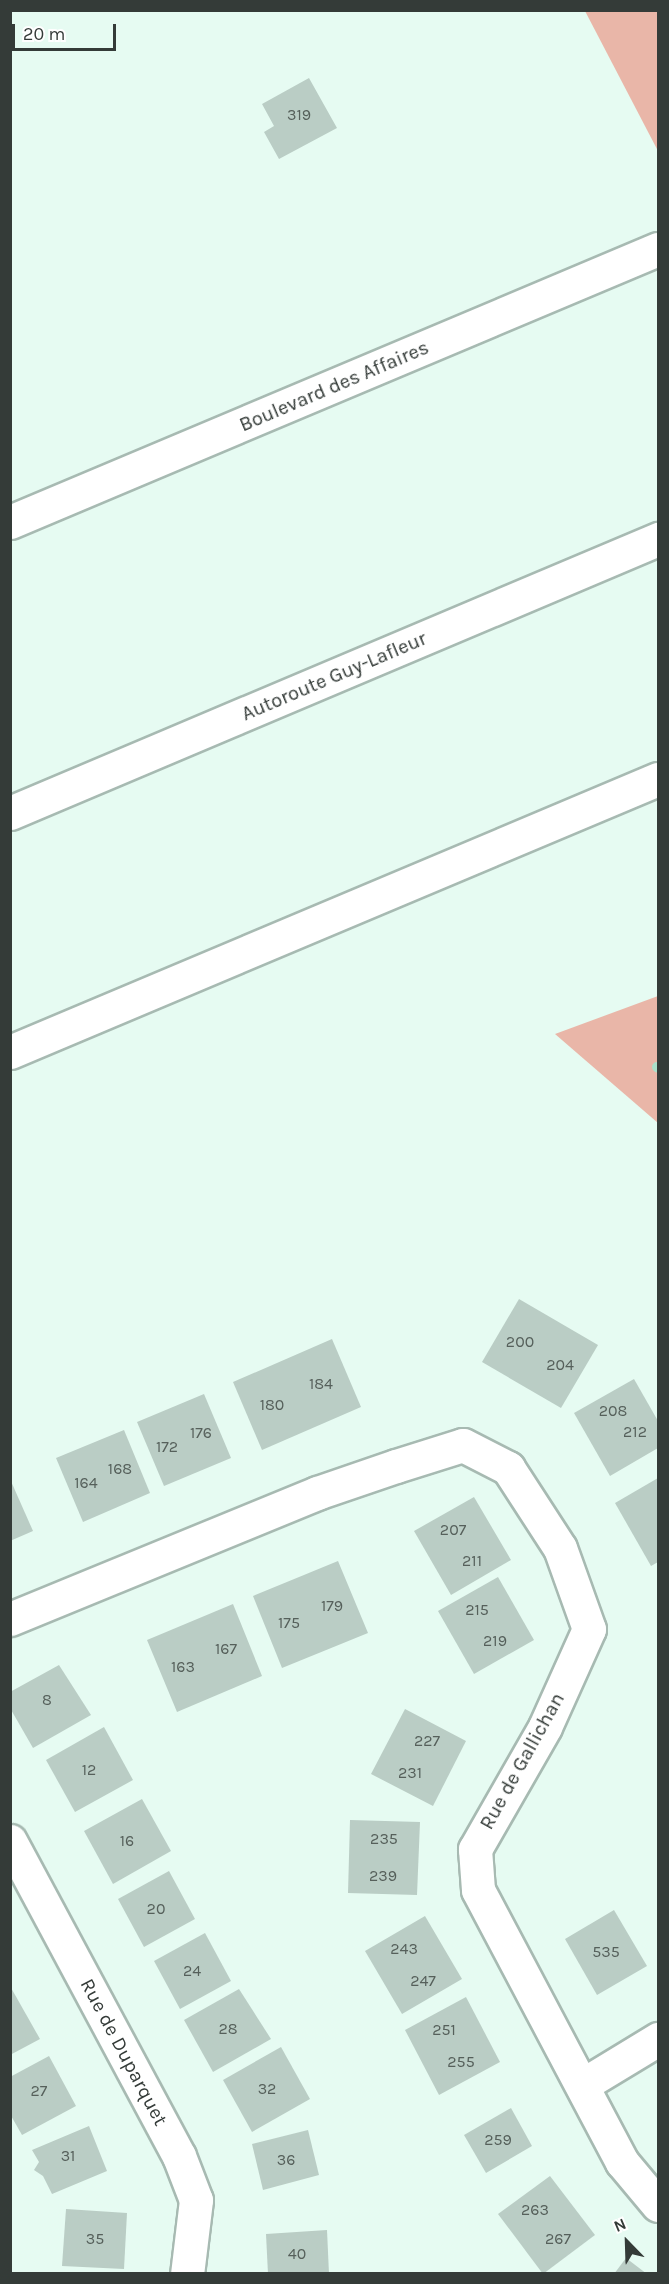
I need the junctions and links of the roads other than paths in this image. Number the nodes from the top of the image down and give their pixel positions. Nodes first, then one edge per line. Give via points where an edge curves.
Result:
1 (658, 249) edge
2 (10, 522) edge
3 (658, 539) edge
4 (658, 779) edge
5 (10, 813) edge
6 (10, 1052) edge
7 (10, 1619) edge
8 (10, 1841) edge
9 (658, 2039) edge
10 (585, 2084) junction
11 (658, 2205) edge
12 (188, 2274) edge

1 - 2 main road, Boulevard des Affaires
3 - 5 main road, Autoroute Guy-Lafleur
4 - 6 main road
7 - 10 main road, Rue de Gallichan via 317,1493 396,1466 464,1446 508,1468 560,1548 588,1629 545,1727 475,1849 478,1890
8 - 12 main road, Rue de Duparquet via 179,2156 196,2200
9 - 10 main road
10 - 11 main road, Rue de Gallichan via 622,2162

